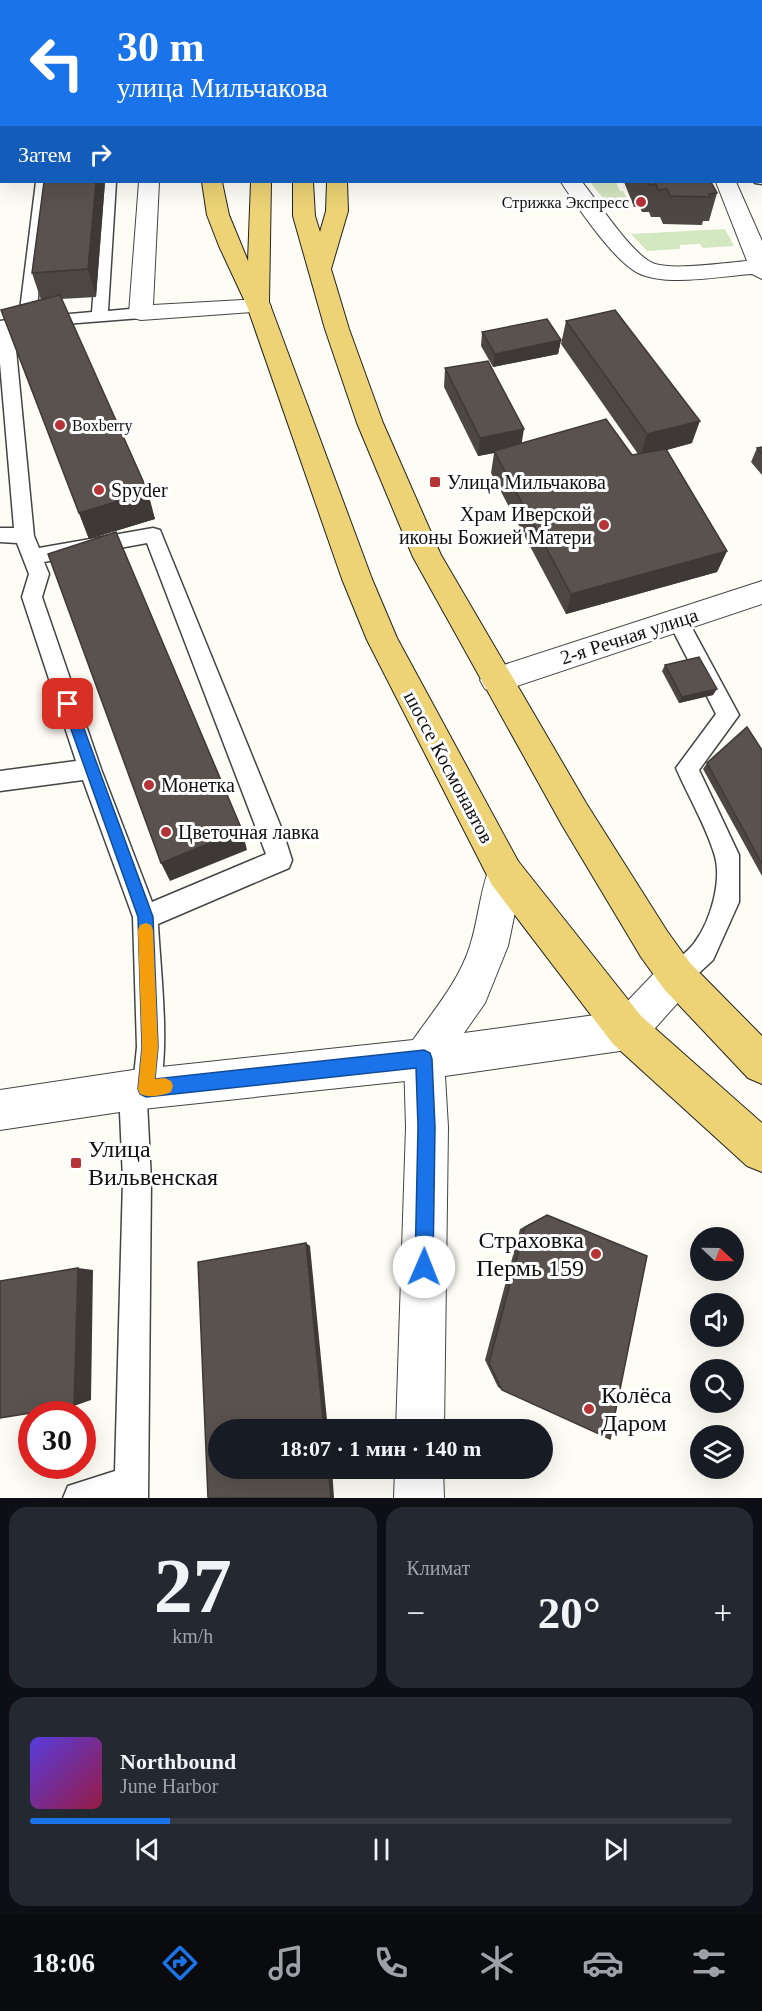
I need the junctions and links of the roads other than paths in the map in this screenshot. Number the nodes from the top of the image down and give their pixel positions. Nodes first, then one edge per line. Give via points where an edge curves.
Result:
1 (44, 183) edge
2 (109, 183) edge
3 (149, 183) edge
4 (212, 183) edge
5 (261, 183) edge
6 (303, 183) edge
7 (337, 183) edge
8 (572, 183) edge
9 (726, 183) edge
10 (320, 268) junction
11 (760, 269) edge
12 (259, 306) junction
13 (141, 313) junction
14 (100, 316) junction
15 (27, 322) junction
16 (0, 535) edge
17 (28, 546) junction
18 (762, 592) edge
19 (678, 621) junction
20 (496, 680) junction
21 (90, 769) junction
22 (0, 781) edge
23 (505, 873) junction
24 (145, 917) junction
25 (677, 975) junction
26 (627, 1030) junction
27 (424, 1059) junction
28 (762, 1065) edge
29 (140, 1089) junction
30 (0, 1110) edge
31 (762, 1151) edge
32 (420, 1419) edge
33 (419, 1479) edge
34 (131, 1490) edge
35 (80, 1498) edge
36 (419, 1498) edge

1 - 15 lane
2 - 14 lane
3 - 13 street
4 - 12 main road, шоссе Космонавтов via 218,215
5 - 12 main road, шоссе Космонавтов
6 - 10 main road via 304,216
7 - 10 main road via 337,211
8 - 11 street via 631,257 646,268
9 - 11 street
10 - 20 main road via 370,423 409,518
12 - 13 street
12 - 23 main road, шоссе Космонавтов via 382,640
13 - 14 lane
14 - 15 lane
15 - 17 lane via 5,325
16 - 17 lane
17 - 21 lane via 39,574 32,597
17 - 24 lane via 153,536 280,860
18 - 19 street, 2-я Речная улица
19 - 20 street, 2-я Речная улица
19 - 25 lane via 728,715 687,768 727,855 727,902 704,951
20 - 25 main road via 574,814
21 - 22 lane
21 - 24 lane
23 - 26 main road, шоссе Космонавтов
23 - 27 street via 489,946 471,990
24 - 29 lane via 150,1047
25 - 26 street
25 - 28 main road
26 - 27 street
26 - 31 main road, шоссе Космонавтов
27 - 29 street
27 - 32 street via 427,1127
29 - 30 street
29 - 34 lane
33 - 36 street
34 - 35 lane

